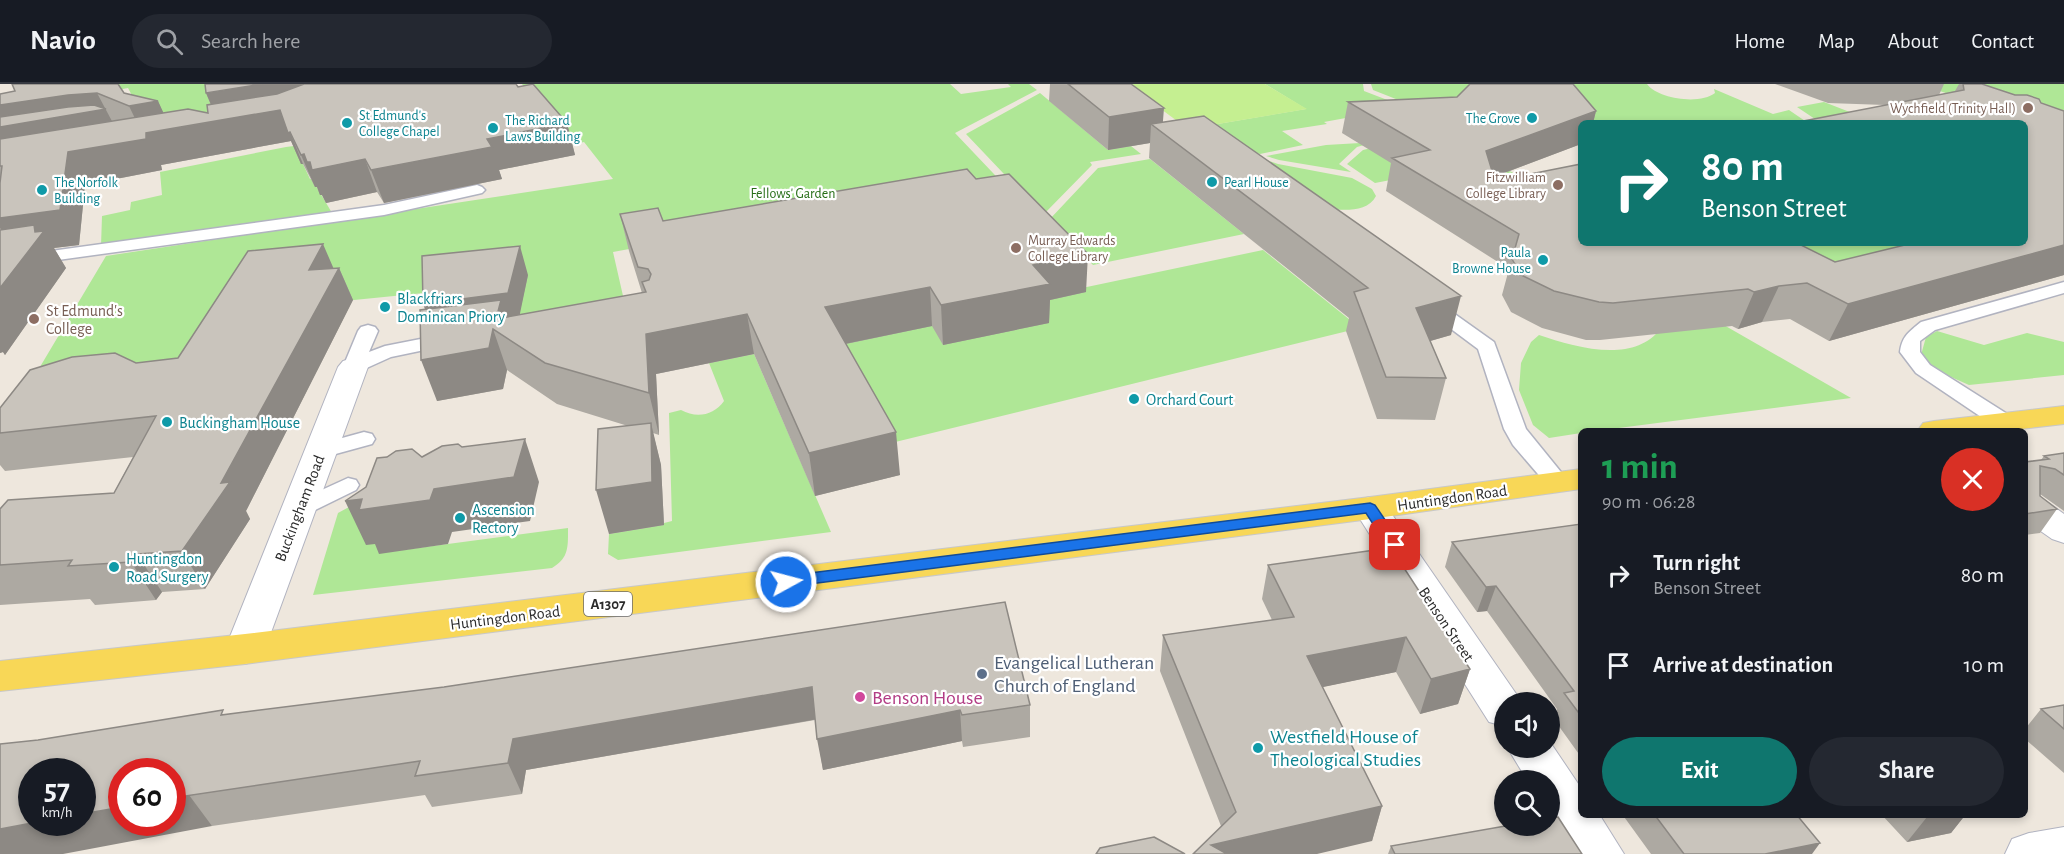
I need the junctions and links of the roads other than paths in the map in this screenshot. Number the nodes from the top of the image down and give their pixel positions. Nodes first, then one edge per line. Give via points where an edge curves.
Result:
1 (477, 190) dead end
2 (0, 264) edge
3 (2064, 287) edge
4 (1412, 292) edge
5 (368, 331) dead end
6 (464, 337) edge
7 (353, 367) junction
8 (2064, 415) edge
9 (2004, 422) junction
10 (1952, 428) edge
11 (364, 439) dead end
12 (321, 451) junction
13 (1569, 480) edge
14 (348, 485) dead end
15 (2028, 505) edge
16 (1370, 508) junction
17 (299, 509) junction
18 (2064, 531) edge
19 (245, 650) junction
20 (0, 676) edge
21 (1494, 695) edge
22 (1536, 758) edge
23 (2064, 848) edge
24 (1600, 854) edge
25 (2029, 854) edge

1 - 2 lane
3 - 9 lane via 1928,327 1911,339 1910,352 1923,369
4 - 13 lane via 1487,346 1521,440
5 - 7 lane
6 - 7 lane via 385,352
7 - 12 street, Buckingham Road
8 - 9 main road
9 - 10 main road
11 - 12 lane
12 - 17 street, Buckingham Road
13 - 16 main road, Huntingdon Road / A1307
14 - 17 lane
15 - 18 street
16 - 19 main road, Huntingdon Road / A1307
16 - 21 street, Benson Street
17 - 19 street, Buckingham Road
19 - 20 main road, Huntingdon Road / A1307
22 - 24 street
23 - 25 street

